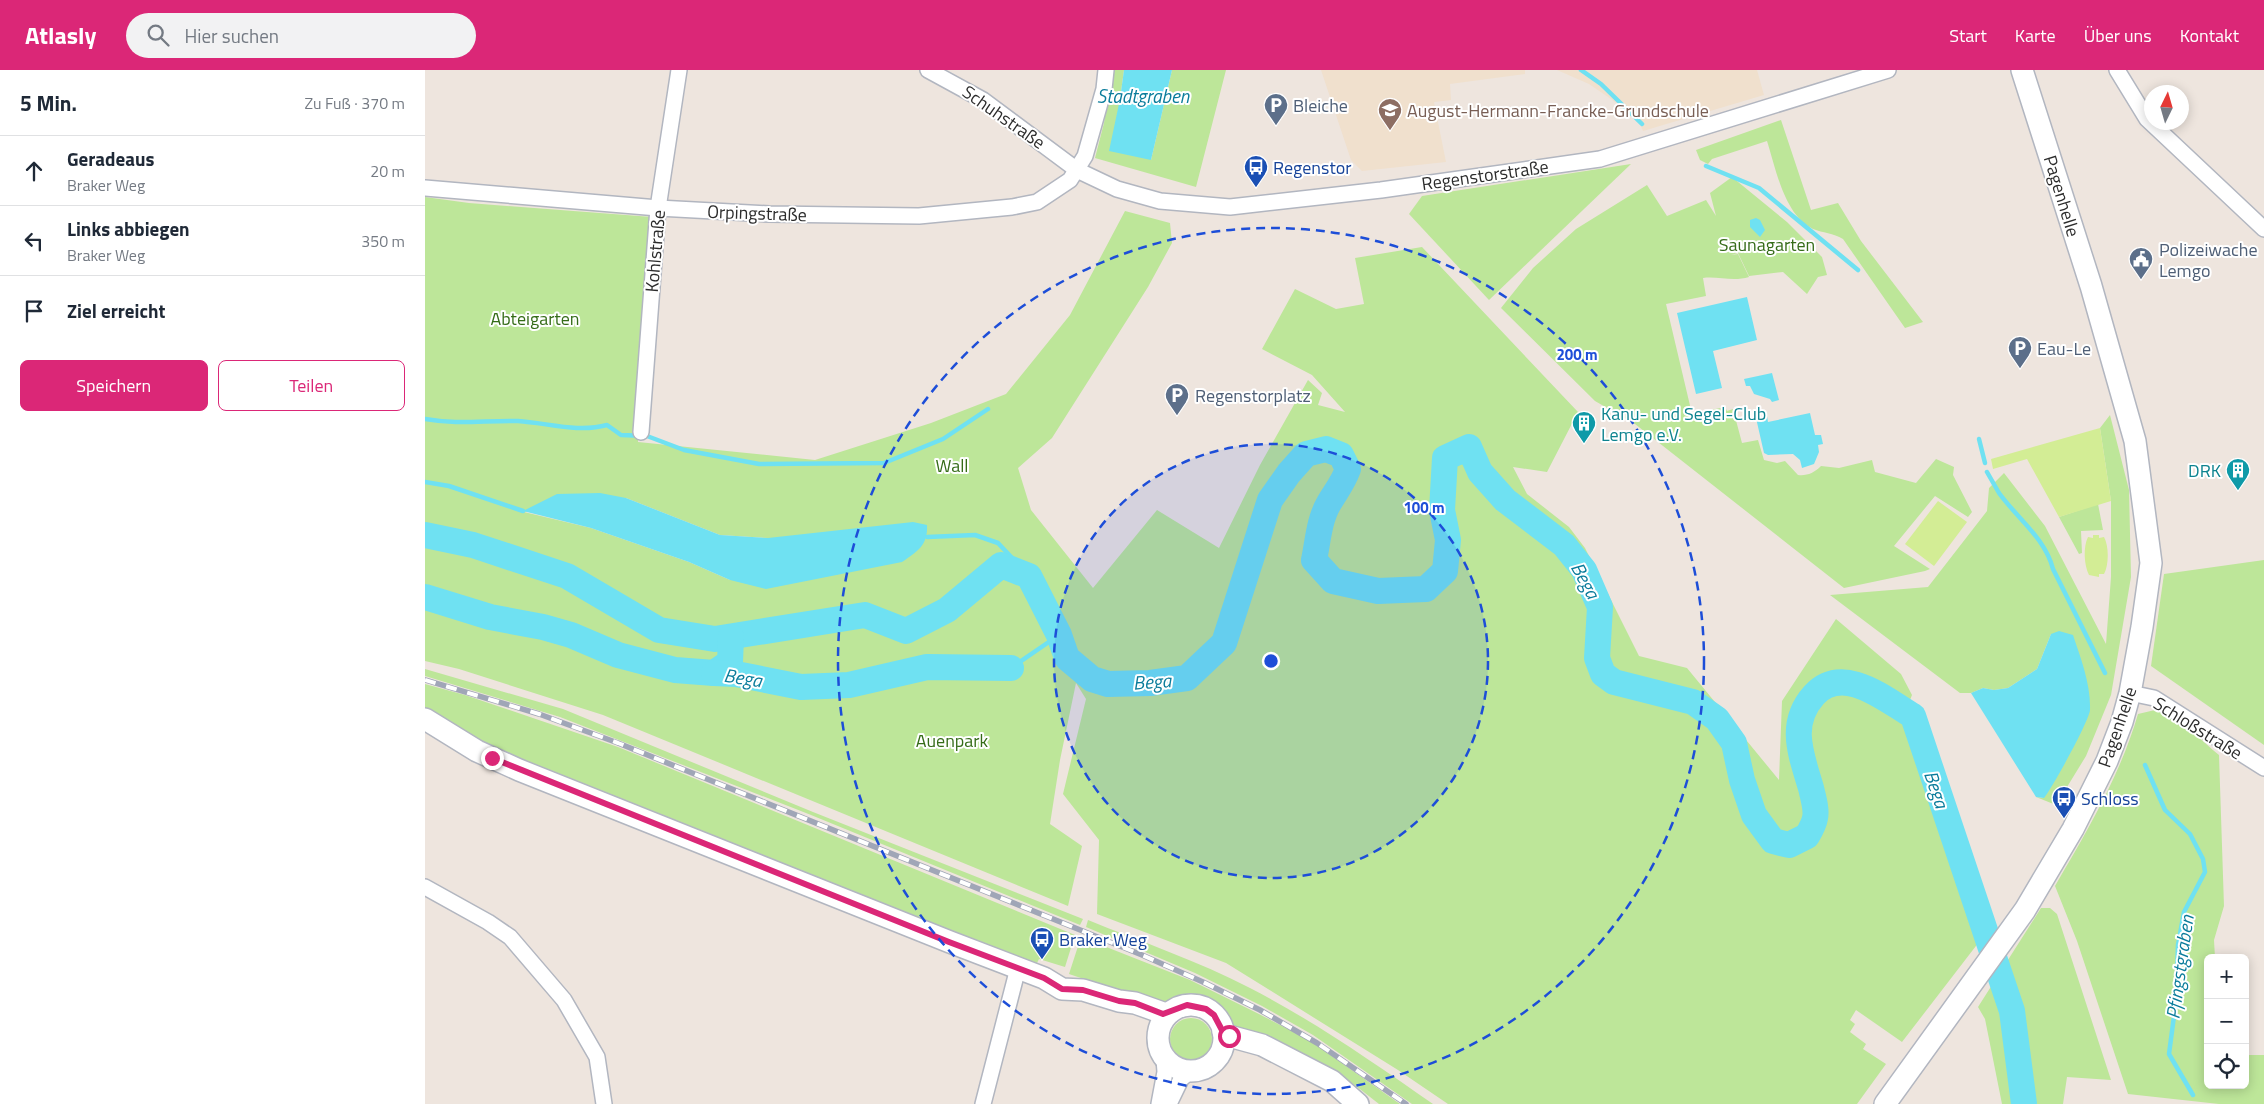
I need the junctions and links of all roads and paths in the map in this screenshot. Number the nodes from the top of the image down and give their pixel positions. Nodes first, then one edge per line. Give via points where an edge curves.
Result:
1 (679, 70) edge
2 (927, 70) edge
3 (1106, 70) edge
4 (1888, 70) edge
5 (2022, 70) edge
6 (2117, 70) edge
7 (1077, 170) junction
8 (425, 188) edge
9 (658, 208) junction
10 (2264, 229) edge
11 (641, 432) dead end
12 (2130, 693) junction
13 (425, 719) edge
14 (2264, 768) edge
15 (425, 887) edge
16 (1018, 968) junction
17 (1164, 1021) junction
18 (1222, 1042) junction
19 (1165, 1059) junction
20 (1189, 1072) junction
21 (605, 1104) edge
22 (983, 1104) edge
23 (1159, 1104) edge
24 (1169, 1104) edge
25 (1358, 1104) edge
26 (1885, 1104) edge

1 - 9 street, Kohlstraße
2 - 7 street, Schuhstraße via 983,100
3 - 7 street via 1085,156
4 - 7 street, Regenstorstraße via 1600,159 1381,190 1230,207 1160,201 1117,189
5 - 12 street, Pagenhelle via 2110,351 2136,446 2151,562
6 - 10 street via 2147,119
7 - 9 street, Orpingstraße via 1070,180 1037,202 919,216 769,214
8 - 9 street, Orpingstraße
9 - 11 street, Kohlstraße
12 - 14 street, Schloßstraße via 2154,698
12 - 26 street, Pagenhelle via 2103,770 2058,858 2025,910
13 - 16 street via 477,751 519,770
15 - 21 street via 510,938 565,1000 597,1057
16 - 17 street via 1062,989 1083,990 1135,1003 1163,1014
16 - 22 street
17 - 18 street via 1177,1008 1197,1006 1214,1015
17 - 19 street via 1158,1044
18 - 20 street via 1216,1060 1199,1071
18 - 25 street via 1237,1050 1278,1052 1332,1081
19 - 20 street via 1179,1070
19 - 23 street
20 - 24 street via 1181,1080

